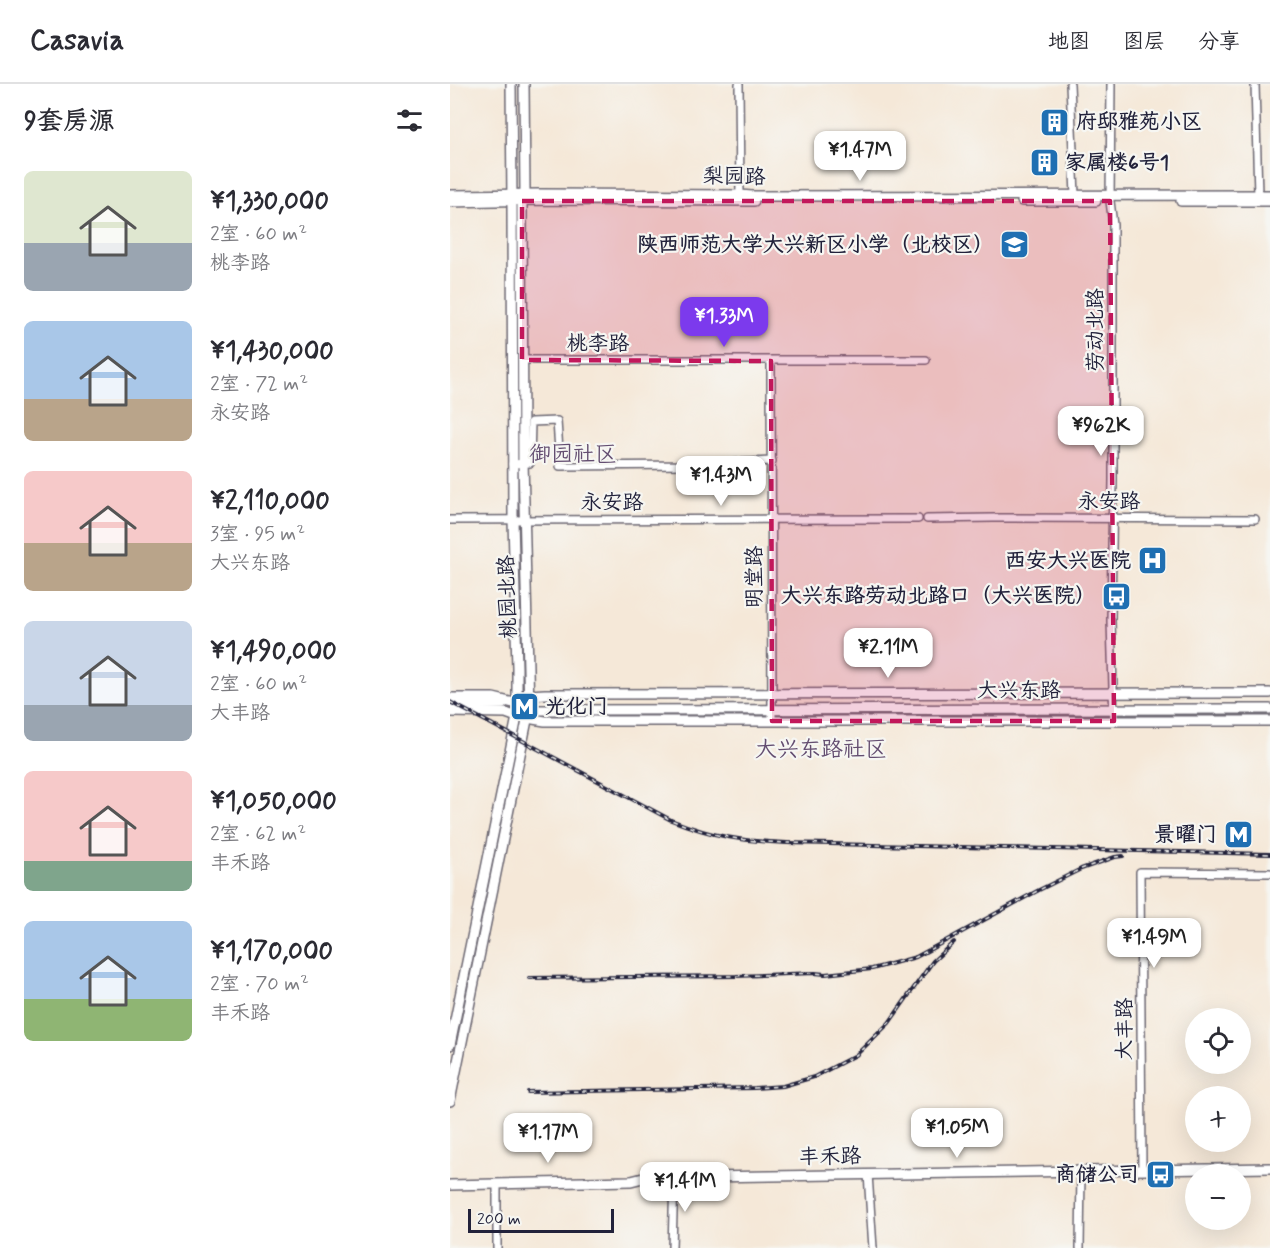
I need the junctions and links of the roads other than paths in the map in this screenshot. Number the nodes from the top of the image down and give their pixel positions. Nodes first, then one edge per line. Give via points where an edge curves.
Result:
1 (511, 84) edge
2 (524, 84) edge
3 (739, 84) edge
4 (1070, 84) edge
5 (1111, 84) edge
6 (1255, 84) edge
7 (450, 195) edge
8 (1075, 195) junction
9 (1258, 195) junction
10 (1270, 195) edge
11 (518, 198) junction
12 (740, 198) junction
13 (1111, 198) junction
14 (1270, 201) edge
15 (450, 202) edge
16 (522, 360) junction
17 (926, 360) dead end
18 (771, 361) junction
19 (772, 461) junction
20 (518, 463) junction
21 (1113, 518) junction
22 (772, 519) junction
23 (918, 519) dead end
24 (927, 519) dead end
25 (1255, 519) dead end
26 (450, 520) edge
27 (513, 520) junction
28 (524, 520) junction
29 (1113, 692) junction
30 (1270, 693) edge
31 (450, 698) edge
32 (772, 702) junction
33 (518, 704) junction
34 (1270, 704) edge
35 (450, 705) edge
36 (1114, 707) junction
37 (526, 709) junction
38 (1270, 710) edge
39 (450, 712) edge
40 (450, 719) edge
41 (1114, 720) junction
42 (772, 721) junction
43 (1270, 721) edge
44 (1270, 873) edge
45 (450, 1045) edge
46 (450, 1101) edge
47 (1270, 1168) edge
48 (1142, 1170) junction
49 (1080, 1171) junction
50 (868, 1174) junction
51 (644, 1178) junction
52 (674, 1178) junction
53 (450, 1179) edge
54 (497, 1184) junction
55 (450, 1185) edge
56 (498, 1248) edge
57 (672, 1248) edge
58 (873, 1248) edge
59 (1080, 1248) edge

1 - 11 main road, 桃园北路
2 - 11 main road, 桃园北路
3 - 12 street
4 - 8 street
5 - 13 street, 劳动北路
6 - 9 street
7 - 11 main road, 梨园路
8 - 12 main road, 梨园路
8 - 13 main road, 梨园路
9 - 10 main road, 梨园路
9 - 13 main road, 梨园路
11 - 12 main road, 梨园路
11 - 15 main road, 梨园路
11 - 16 main road, 桃园北路
11 - 20 main road, 桃园北路
12 - 13 main road, 梨园路
13 - 14 main road, 梨园路
13 - 21 street, 劳动北路
16 - 18 street, 桃李路
16 - 20 main road, 桃园北路
17 - 18 street, 桃李路
18 - 19 street, 明堂路
19 - 20 street via 560,466 557,422 531,422 530,463
19 - 22 street, 明堂路
20 - 27 main road, 桃园北路
20 - 28 main road, 桃园北路
21 - 24 street, 永安路
21 - 25 street, 永安路
21 - 29 street, 劳动北路
22 - 23 street, 永安路
22 - 28 street, 永安路
22 - 32 street, 明堂路
26 - 27 street, 永安路
27 - 28 street, 永安路
27 - 33 main road, 桃园北路
28 - 37 main road, 桃园北路
29 - 30 main road
29 - 32 main road
29 - 36 street, 劳动北路
31 - 33 main road, 大兴东路 via 493,698
32 - 36 main road, 大兴东路
32 - 37 main road, 大兴东路
32 - 42 street, 明堂路
33 - 35 main road, 大兴东路
33 - 37 main road, 大兴东路
34 - 36 main road, 大兴东路
36 - 38 main road, 大兴东路
36 - 41 street, 劳动北路
37 - 39 main road, 大兴东路 via 506,713
37 - 40 main road, 大兴东路 via 507,719
37 - 42 main road via 556,721
37 - 45 main road, 桃园北路
37 - 46 main road, 桃园北路
41 - 42 main road
41 - 43 main road
44 - 48 street, 大丰路 via 1140,872
47 - 48 main road, 丰禾路
48 - 49 main road, 丰禾路
49 - 50 main road, 丰禾路
49 - 59 street
50 - 52 main road, 丰禾路
50 - 58 street
51 - 52 main road, 丰禾路
51 - 53 main road, 丰禾路
51 - 54 main road, 丰禾路
52 - 57 street
54 - 55 main road, 丰禾路
54 - 56 street

